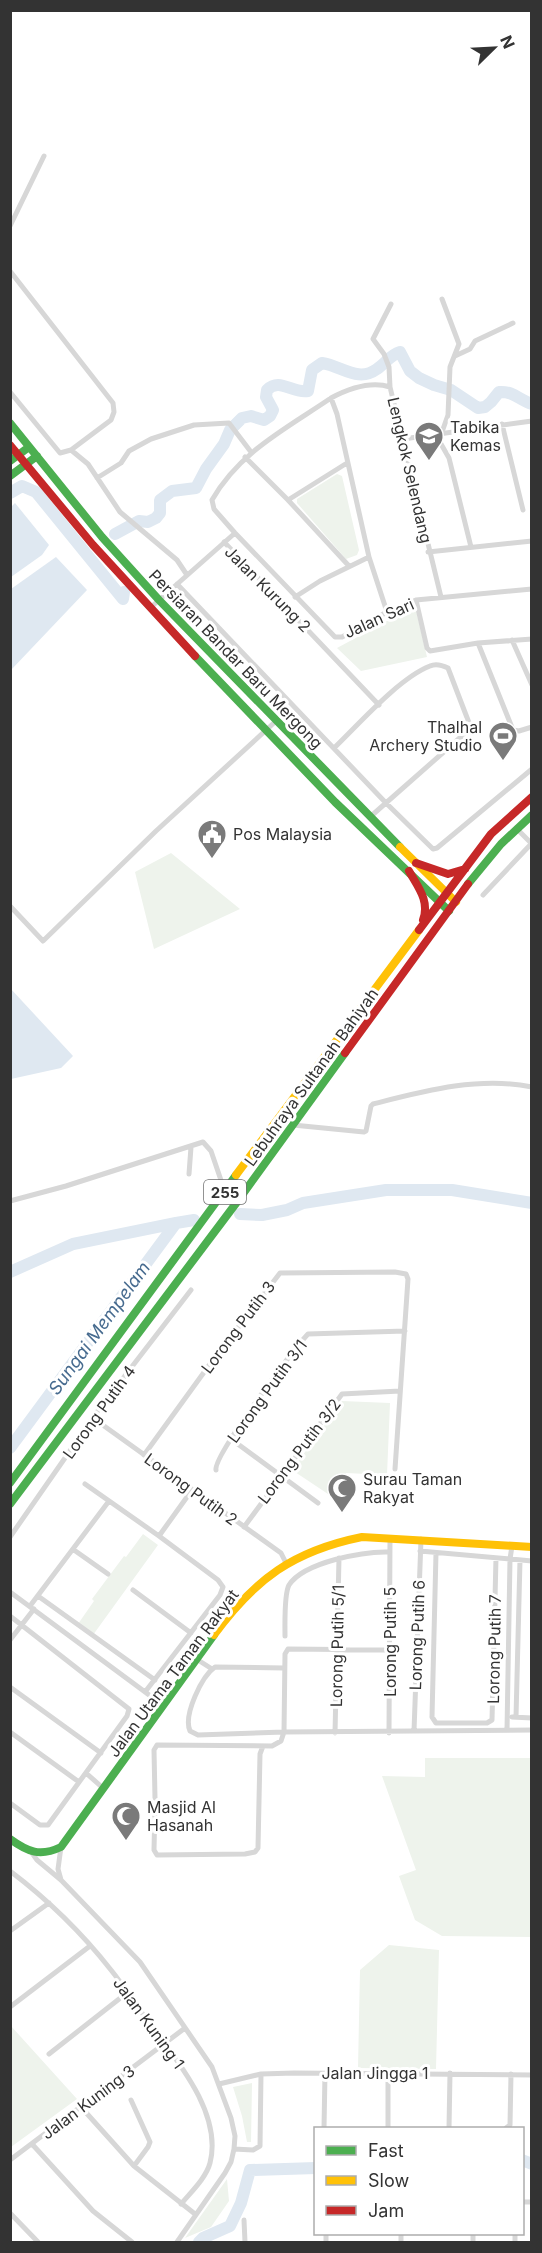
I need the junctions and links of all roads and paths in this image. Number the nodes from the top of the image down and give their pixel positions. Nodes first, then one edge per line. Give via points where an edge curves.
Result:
1 (44, 156) dead end
2 (10, 226) edge
3 (10, 271) edge
4 (442, 298) dead end
5 (391, 304) dead end
6 (513, 323) dead end
7 (455, 356) junction
8 (390, 387) junction
9 (10, 392) edge
10 (331, 398) junction
11 (531, 421) edge
12 (10, 423) edge
13 (502, 424) junction
14 (442, 432) junction
15 (423, 436) junction
16 (403, 439) junction
17 (10, 445) edge
18 (29, 447) junction
19 (71, 450) junction
20 (251, 452) junction
21 (18, 455) junction
22 (37, 456) junction
23 (245, 457) junction
24 (10, 461) edge
25 (347, 463) junction
26 (26, 465) junction
27 (10, 476) edge
28 (97, 478) junction
29 (288, 500) junction
30 (212, 504) joint
31 (523, 510) dead end
32 (235, 533) junction
33 (531, 541) edge
34 (224, 542) junction
35 (471, 547) junction
36 (429, 552) junction
37 (369, 557) junction
38 (349, 566) junction
39 (187, 575) junction
40 (177, 584) junction
41 (531, 589) edge
42 (295, 597) junction
43 (441, 597) junction
44 (159, 600) junction
45 (416, 600) junction
46 (150, 608) junction
47 (387, 612) junction
48 (531, 639) edge
49 (512, 640) junction
50 (478, 643) junction
51 (531, 685) edge
52 (379, 705) junction
53 (276, 721) junction
54 (531, 727) edge
55 (266, 730) junction
56 (334, 748) junction
57 (529, 771) edge
58 (531, 797) edge
59 (386, 803) junction
60 (531, 815) edge
61 (370, 817) junction
62 (516, 828) junction
63 (531, 843) edge
64 (416, 863) junction
65 (465, 869) junction
66 (408, 872) junction
67 (447, 894) junction
68 (483, 895) dead end
69 (456, 902) junction
70 (441, 903) junction
71 (10, 906) edge
72 (449, 911) junction
73 (416, 934) junction
74 (531, 1087) edge
75 (293, 1125) junction
76 (190, 1147) junction
77 (189, 1174) dead end
78 (225, 1192) junction
79 (10, 1201) edge
80 (191, 1290) dead end
81 (405, 1332) junction
82 (105, 1352) junction
83 (118, 1362) junction
84 (400, 1391) junction
85 (93, 1418) junction
86 (231, 1439) junction
87 (144, 1455) junction
88 (395, 1469) dead end
89 (216, 1470) dead end
90 (280, 1476) junction
91 (10, 1483) edge
92 (85, 1484) dead end
93 (192, 1490) junction
94 (109, 1501) junction
95 (318, 1503) dead end
96 (10, 1504) edge
97 (243, 1527) junction
98 (159, 1536) junction
99 (10, 1537) edge
100 (390, 1538) junction
101 (421, 1539) junction
102 (512, 1546) junction
103 (531, 1547) edge
104 (74, 1550) junction
105 (420, 1551) junction
106 (390, 1552) junction
107 (436, 1553) junction
108 (339, 1558) junction
109 (496, 1558) junction
110 (510, 1559) junction
111 (520, 1560) junction
112 (531, 1561) edge
113 (286, 1563) junction
114 (108, 1574) dead end
115 (133, 1590) dead end
116 (10, 1592) edge
117 (38, 1596) junction
118 (32, 1608) junction
119 (10, 1616) edge
120 (22, 1625) junction
121 (191, 1633) junction
122 (285, 1636) dead end
123 (10, 1640) edge
124 (337, 1649) junction
125 (390, 1650) junction
126 (198, 1660) junction
127 (284, 1668) junction
128 (212, 1670) junction
129 (155, 1680) junction
130 (10, 1687) edge
131 (145, 1692) junction
132 (164, 1706) junction
133 (508, 1717) junction
134 (516, 1718) junction
135 (531, 1718) edge
136 (436, 1723) joint
137 (507, 1730) junction
138 (531, 1730) edge
139 (414, 1731) junction
140 (10, 1732) edge
141 (284, 1732) junction
142 (335, 1733) junction
143 (389, 1733) junction
144 (263, 1746) junction
145 (101, 1753) junction
146 (86, 1773) junction
147 (79, 1782) junction
148 (104, 1788) junction
149 (10, 1803) edge
150 (10, 1839) edge
151 (61, 1846) junction
152 (32, 1853) junction
153 (10, 1871) edge
154 (61, 1880) junction
155 (49, 1903) junction
156 (10, 1931) edge
157 (90, 1946) junction
158 (128, 1992) junction
159 (10, 2007) edge
160 (185, 2028) junction
161 (165, 2044) junction
162 (49, 2054) dead end
163 (325, 2073) junction
164 (388, 2073) junction
165 (450, 2073) junction
166 (261, 2074) junction
167 (511, 2074) junction
168 (531, 2075) edge
169 (219, 2084) junction
170 (131, 2100) dead end
171 (81, 2107) junction
172 (324, 2127) edge
173 (388, 2127) edge
174 (449, 2127) edge
175 (507, 2127) edge
176 (32, 2144) junction
177 (234, 2149) junction
178 (10, 2160) edge
179 (134, 2166) junction
180 (181, 2204) junction
181 (10, 2212) edge
182 (195, 2214) junction
183 (244, 2220) dead end
184 (38, 2242) edge
185 (132, 2242) edge
186 (177, 2242) edge
187 (244, 2242) edge

1 - 2 street
3 - 19 street via 113,403 111,420
4 - 7 street via 458,338
5 - 8 street via 373,336 389,367
6 - 7 street via 475,341 470,349
7 - 14 street via 448,381 448,415
8 - 10 street, Lengkok Selendang via 369,385
8 - 16 street, Lengkok Selendang
9 - 19 street via 57,451
10 - 20 street, Lengkok Selendang
10 - 25 street
11 - 13 street
12 - 18 street, Persiaran Bandar Baru Mergong
13 - 14 street
13 - 31 street
14 - 15 street
15 - 16 street
15 - 35 street via 441,444 449,458
16 - 36 street, Lengkok Selendang
17 - 21 street, Persiaran Bandar Baru Mergong
18 - 21 street
18 - 22 street, Persiaran Bandar Baru Mergong
19 - 28 street
20 - 23 street, Lengkok Selendang
20 - 28 street via 229,423 194,425 129,451 121,463
21 - 24 street
21 - 26 street, Persiaran Bandar Baru Mergong
22 - 26 street
22 - 44 street, Persiaran Bandar Baru Mergong
23 - 29 street
23 - 30 street, Lengkok Selendang via 218,490
25 - 29 street
25 - 37 street
26 - 27 street
26 - 46 street, Persiaran Bandar Baru Mergong
28 - 39 street via 120,512 177,560
29 - 38 street
30 - 32 street, Jalan Sari
32 - 34 street
32 - 42 street, Jalan Sari
33 - 35 street
34 - 39 street, Jalan Kurung 2
34 - 52 street, Jalan Kurung 2
35 - 36 street
36 - 43 street, Lengkok Selendang
37 - 38 street
37 - 47 street
38 - 42 street
39 - 40 street, Jalan Kurung 2
40 - 44 street, Jalan Kurung 2
40 - 56 street
41 - 43 street, Jalan Sari
42 - 47 street, Jalan Sari via 335,637 342,637
43 - 45 street, Jalan Sari
44 - 46 street, Jalan Kurung 2
44 - 53 street, Persiaran Bandar Baru Mergong
45 - 47 street, Jalan Sari
45 - 50 street via 430,651
46 - 55 street, Persiaran Bandar Baru Mergong
48 - 49 street
49 - 50 street
49 - 51 street
50 - 54 street via 513,730
52 - 56 street
52 - 59 street via 397,687 430,666 442,664 448,668 471,728
53 - 55 street
53 - 61 street, Persiaran Bandar Baru Mergong
55 - 66 street, Persiaran Bandar Baru Mergong
55 - 71 street via 44,941
56 - 59 street
57 - 59 street via 434,849
58 - 65 street, Lebuhraya Sultanah Bahiyah / 255 via 491,834
59 - 61 street
60 - 62 street, Lebuhraya Sultanah Bahiyah / 255
61 - 64 street, Persiaran Bandar Baru Mergong
62 - 63 street
62 - 69 street, Lebuhraya Sultanah Bahiyah / 255
63 - 68 street
64 - 65 street via 448,874
64 - 67 street, Persiaran Bandar Baru Mergong
65 - 67 street, Lebuhraya Sultanah Bahiyah / 255
66 - 70 street, Persiaran Bandar Baru Mergong
66 - 73 street via 427,903 426,915
67 - 69 street, Persiaran Bandar Baru Mergong
67 - 70 street, Lebuhraya Sultanah Bahiyah / 255
69 - 72 street, Lebuhraya Sultanah Bahiyah / 255
70 - 72 street, Persiaran Bandar Baru Mergong
70 - 73 street, Lebuhraya Sultanah Bahiyah / 255
72 - 75 street, Lebuhraya Sultanah Bahiyah / 255
73 - 78 street, Lebuhraya Sultanah Bahiyah / 255
74 - 75 street via 469,1084 373,1104 364,1132
75 - 83 street, Lebuhraya Sultanah Bahiyah / 255
76 - 77 street
76 - 78 street via 202,1142 211,1150
76 - 79 street
78 - 82 street, Lebuhraya Sultanah Bahiyah / 255
80 - 85 street, Lorong Putih 4
81 - 84 street
81 - 86 street, Lorong Putih 3/1 via 308,1334
81 - 87 street, Lorong Putih 3 via 406,1274 280,1273
82 - 83 street
82 - 91 street, Lebuhraya Sultanah Bahiyah / 255
83 - 96 street, Lebuhraya Sultanah Bahiyah / 255
84 - 88 street
84 - 90 street, Lorong Putih 3/2 via 342,1394
85 - 87 street, Lorong Putih 2
85 - 99 street, Lorong Putih 4
86 - 89 street, Lorong Putih 3/1 via 215,1463
86 - 90 street
87 - 93 street, Lorong Putih 2
90 - 95 street
90 - 97 street, Lorong Putih 3/2
92 - 94 street
93 - 97 street, Lorong Putih 2
93 - 98 street
94 - 98 street
94 - 104 street
97 - 113 street, Lorong Putih 2 via 281,1553
98 - 121 street via 223,1587
100 - 101 street, Jalan Utama Taman Rakyat
100 - 106 street, Lorong Putih 5
100 - 113 street, Jalan Utama Taman Rakyat via 349,1539
101 - 102 street, Jalan Utama Taman Rakyat
101 - 105 street, Lorong Putih 6
102 - 103 street, Jalan Utama Taman Rakyat
102 - 110 street
104 - 114 street
104 - 117 street
105 - 107 street
105 - 139 street, Lorong Putih 6
106 - 108 street via 366,1551
106 - 125 street, Lorong Putih 5
107 - 109 street
107 - 136 street, Lorong Putih 6 via 432,1716
108 - 122 street via 305,1571 290,1584
108 - 124 street, Lorong Putih 5/1
109 - 110 street
109 - 136 street, Lorong Putih 7 via 492,1720
110 - 111 street
110 - 133 street
111 - 112 street
111 - 134 street
113 - 126 street, Jalan Utama Taman Rakyat via 245,1596
115 - 121 street
116 - 118 street
117 - 118 street
117 - 129 street
118 - 120 street
118 - 131 street
119 - 120 street
120 - 123 street
120 - 145 street via 129,1709
121 - 129 street
124 - 125 street
124 - 127 street via 288,1648
124 - 142 street, Lorong Putih 5/1
125 - 143 street, Lorong Putih 5
126 - 128 street
126 - 132 street, Jalan Utama Taman Rakyat
127 - 128 street via 219,1665
127 - 141 street
128 - 141 street via 189,1714 188,1726 194,1734
129 - 131 street
130 - 145 street
131 - 132 street
132 - 148 street, Jalan Utama Taman Rakyat
133 - 134 street
133 - 137 street
134 - 135 street
137 - 138 street
137 - 139 street
139 - 143 street
140 - 147 street
141 - 142 street
141 - 144 street via 281,1742
142 - 143 street
144 - 144 street via 255,1852 157,1855 157,1745
145 - 146 street
146 - 147 street
146 - 148 street
147 - 149 street via 48,1824 40,1825
148 - 151 street, Jalan Utama Taman Rakyat
150 - 152 street
151 - 152 street via 45,1854
151 - 154 street
152 - 154 street
153 - 155 street, Jalan Kuning 1
154 - 160 street via 140,1962
155 - 156 street
155 - 157 street, Jalan Kuning 1
157 - 158 street, Jalan Kuning 1
157 - 159 street
158 - 161 street, Jalan Kuning 1
158 - 162 street
160 - 161 street, Jalan Kuning 3
160 - 169 street
161 - 171 street, Jalan Kuning 3
161 - 180 street, Jalan Kuning 1 via 193,2084 210,2129 210,2164
163 - 164 street, Jalan Jingga 1
163 - 166 street, Jalan Jingga 1
163 - 172 street
164 - 165 street, Jalan Jingga 1
164 - 173 street
165 - 167 street, Jalan Jingga 1
165 - 174 street
166 - 169 street, Jalan Jingga 1
166 - 177 street via 260,2146 253,2150
167 - 168 street, Jalan Jingga 1
167 - 175 street
169 - 177 street via 231,2118
170 - 179 street via 150,2142
171 - 176 street, Jalan Kuning 3
171 - 179 street
176 - 178 street, Jalan Kuning 3
176 - 185 street via 93,2211
177 - 182 street via 225,2173
179 - 180 street
180 - 182 street
181 - 184 street
182 - 186 street
183 - 187 street

